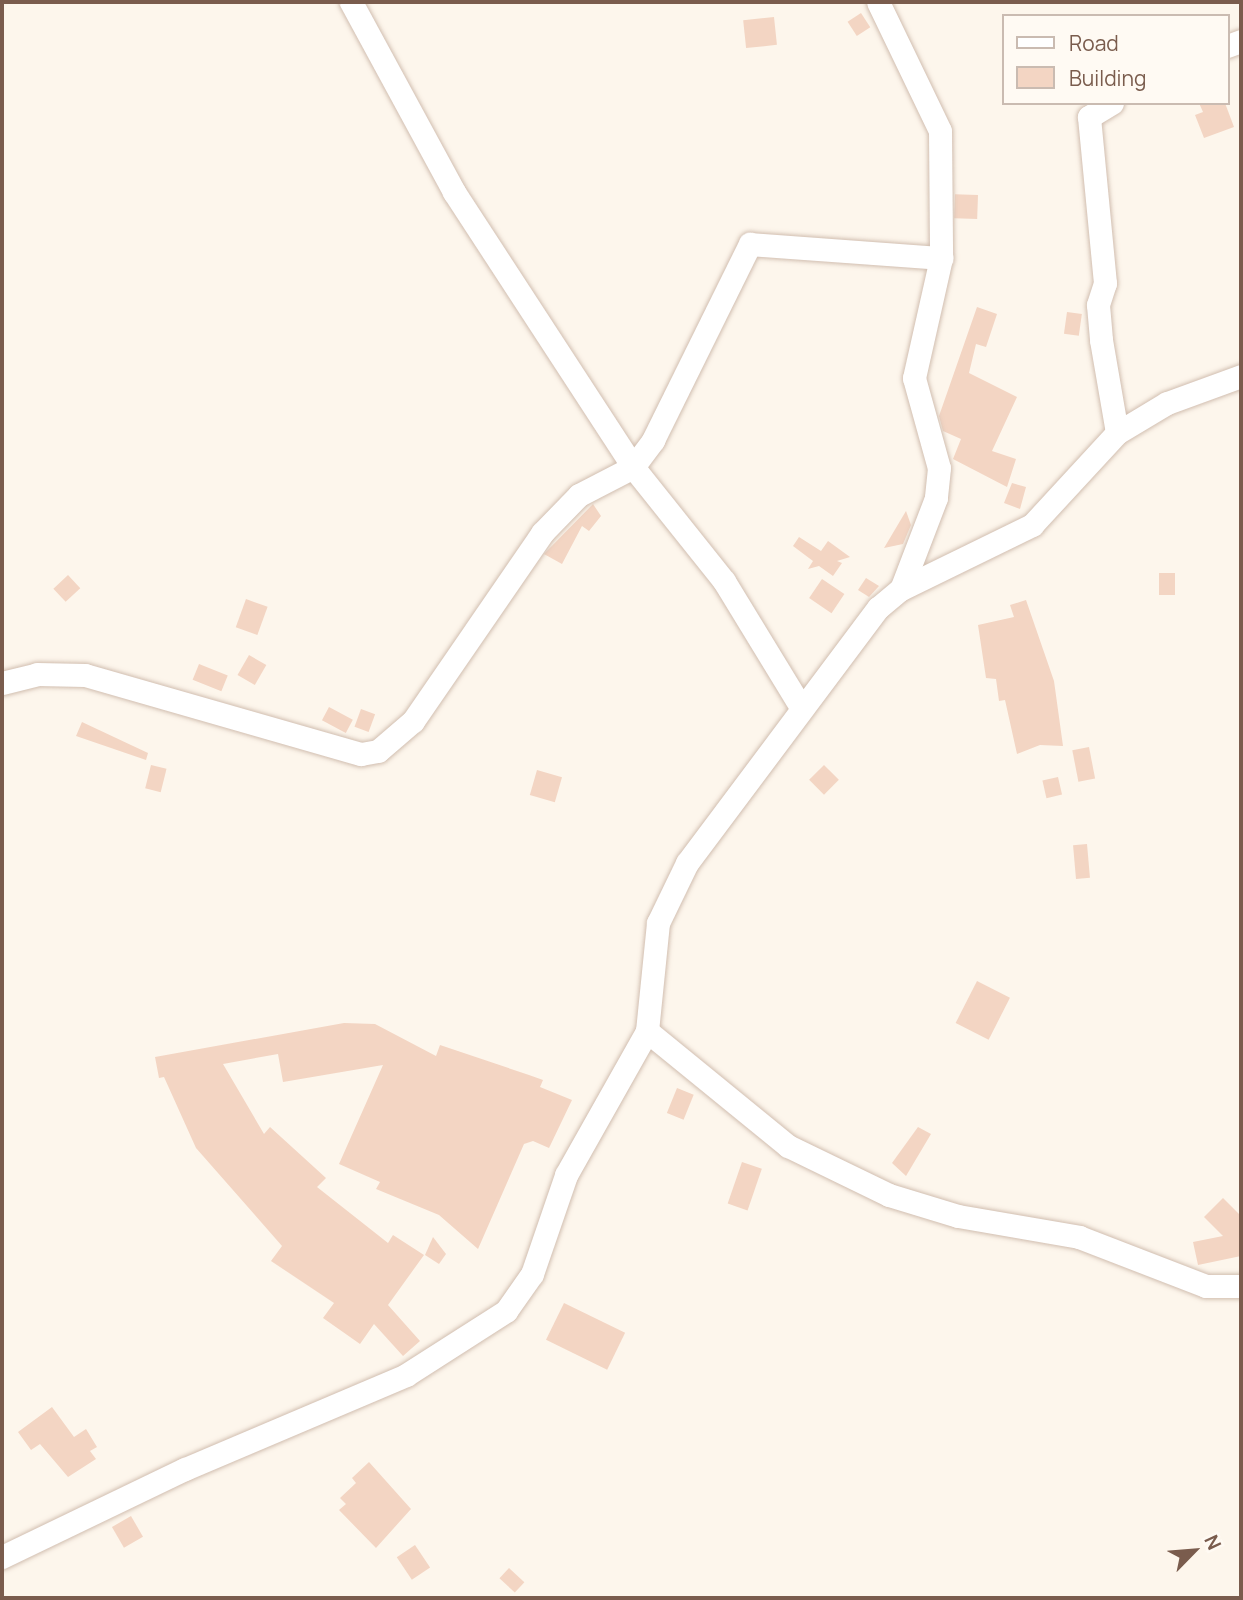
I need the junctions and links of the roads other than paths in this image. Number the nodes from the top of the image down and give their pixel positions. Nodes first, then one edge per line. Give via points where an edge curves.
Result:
1 (351, 2) edge
2 (878, 2) edge
3 (1109, 105) edge
4 (941, 258) junction
5 (1241, 376) edge
6 (1117, 433) junction
7 (633, 467) junction
8 (901, 589) junction
9 (2, 683) edge
10 (801, 707) junction
11 (647, 1031) junction
12 (1241, 1286) edge
13 (2, 1557) edge

1 - 7 street via 454,192
2 - 4 street via 940,131
3 - 6 street via 1089,117 1105,283 1100,328
4 - 7 street via 750,244 680,392
4 - 8 street via 915,378 939,468 936,498
5 - 6 street via 1167,403
6 - 8 street via 1032,526
7 - 9 street via 579,495 542,533 413,721 378,751 361,754 85,675 37,674
7 - 10 street via 724,581
8 - 10 street via 878,608
10 - 11 street via 687,863 658,923
11 - 12 street via 788,1146 889,1195 958,1216 1079,1237 1206,1286
11 - 13 street via 566,1175 532,1274 506,1311 406,1375 185,1469

